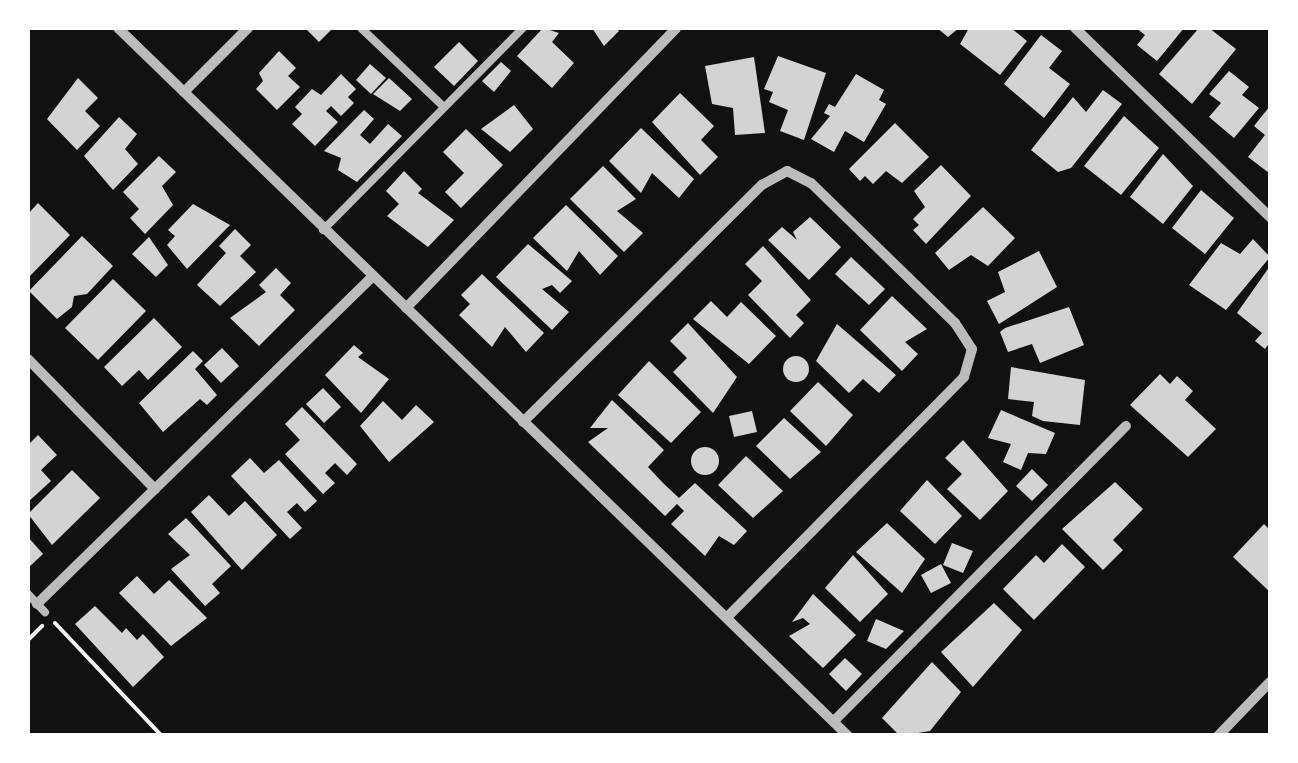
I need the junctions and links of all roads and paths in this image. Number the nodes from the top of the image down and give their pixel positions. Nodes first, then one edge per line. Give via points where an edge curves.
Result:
1 (118, 28) edge
2 (248, 28) edge
3 (361, 28) edge
4 (523, 28) edge
5 (676, 28) edge
6 (1075, 28) edge
7 (184, 92) junction
8 (444, 107) junction
9 (1270, 218) edge
10 (324, 230) junction
11 (372, 277) junction
12 (406, 308) junction
13 (28, 359) edge
14 (522, 422) junction
15 (1126, 426) dead end
16 (155, 489) junction
17 (28, 594) edge
18 (41, 608) junction
19 (728, 616) junction
20 (1270, 682) edge
21 (834, 721) junction
22 (162, 736) edge
23 (848, 736) edge
24 (1218, 736) edge

1 - 7 street
2 - 7 street
3 - 8 lane
4 - 8 lane
5 - 12 street
6 - 9 street
7 - 10 street
8 - 10 lane
10 - 11 street
11 - 12 street
11 - 16 street
12 - 14 street
13 - 16 street
14 - 19 street
14 - 19 street via 762,185 787,171 811,183 955,323 972,349 964,378
15 - 21 street
16 - 18 street
17 - 18 lane
18 - 22 path
19 - 21 street
20 - 24 street
21 - 23 street

